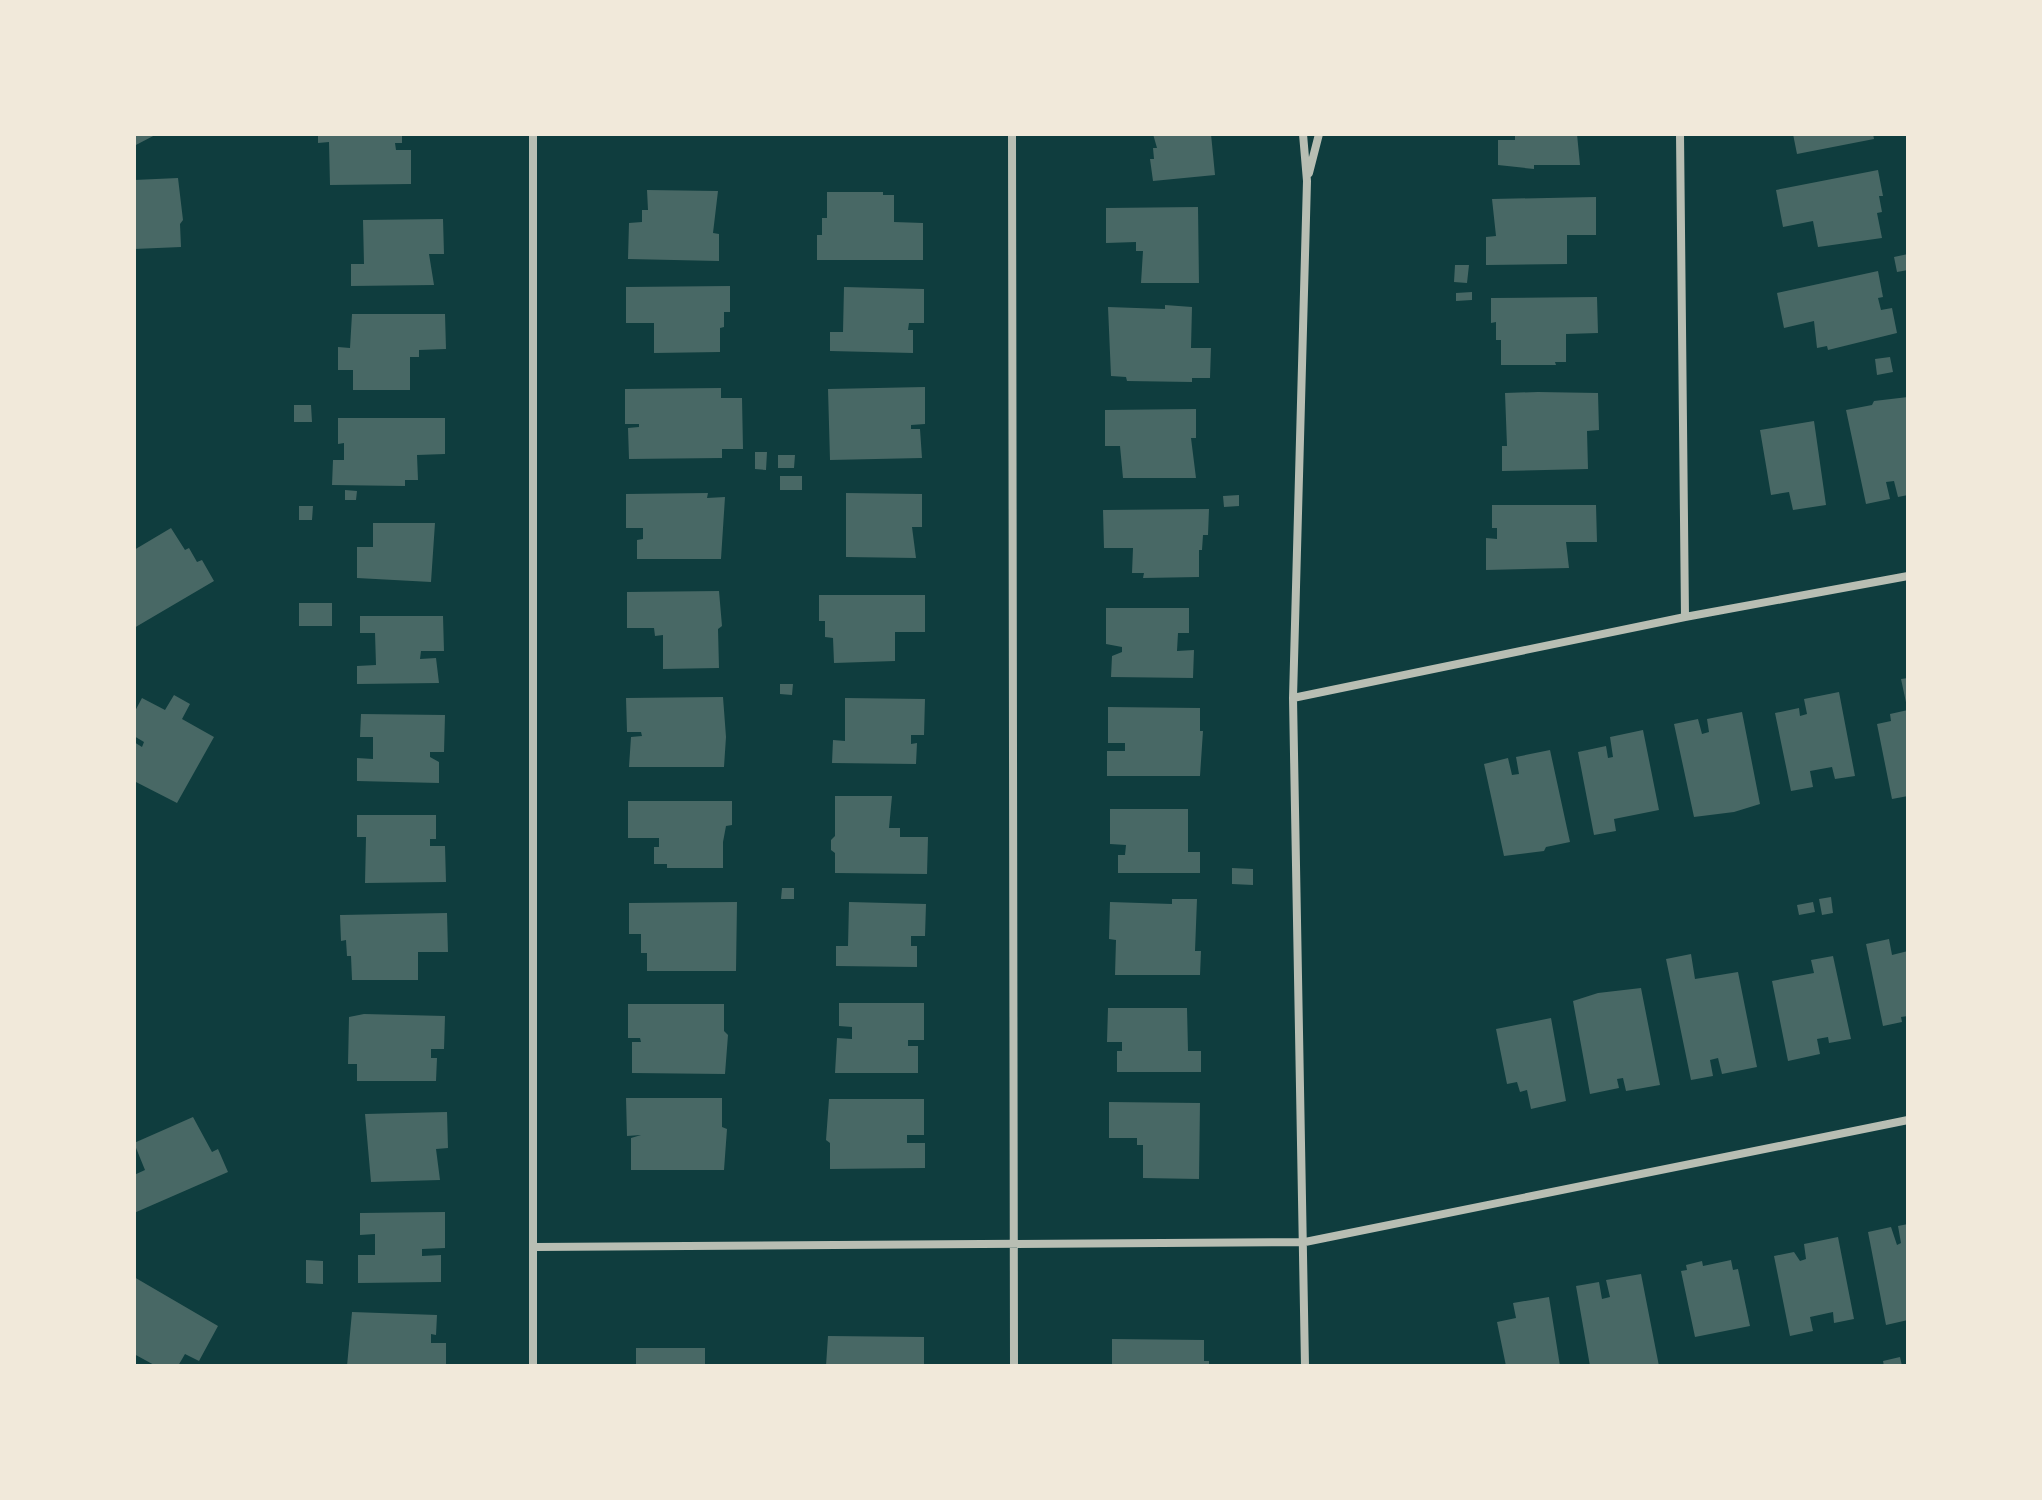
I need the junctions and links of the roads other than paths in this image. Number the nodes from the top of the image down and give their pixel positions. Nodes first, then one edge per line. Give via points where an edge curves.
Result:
1 (533, 134) edge
2 (1012, 134) edge
3 (1303, 134) edge
4 (1319, 134) edge
5 (1680, 134) edge
6 (1307, 181) junction
7 (1908, 576) edge
8 (1685, 617) junction
9 (1293, 698) junction
10 (1908, 1120) edge
11 (1305, 1242) junction
12 (535, 1247) junction
13 (1014, 1247) junction
14 (533, 1366) edge
15 (1014, 1366) edge
16 (1305, 1366) edge

1 - 12 street
2 - 13 street
3 - 6 street
4 - 6 street
5 - 8 street
6 - 9 street
7 - 8 street
8 - 9 street
9 - 11 street
10 - 11 street
11 - 13 street
11 - 16 street
12 - 13 street
12 - 14 street
13 - 15 street

